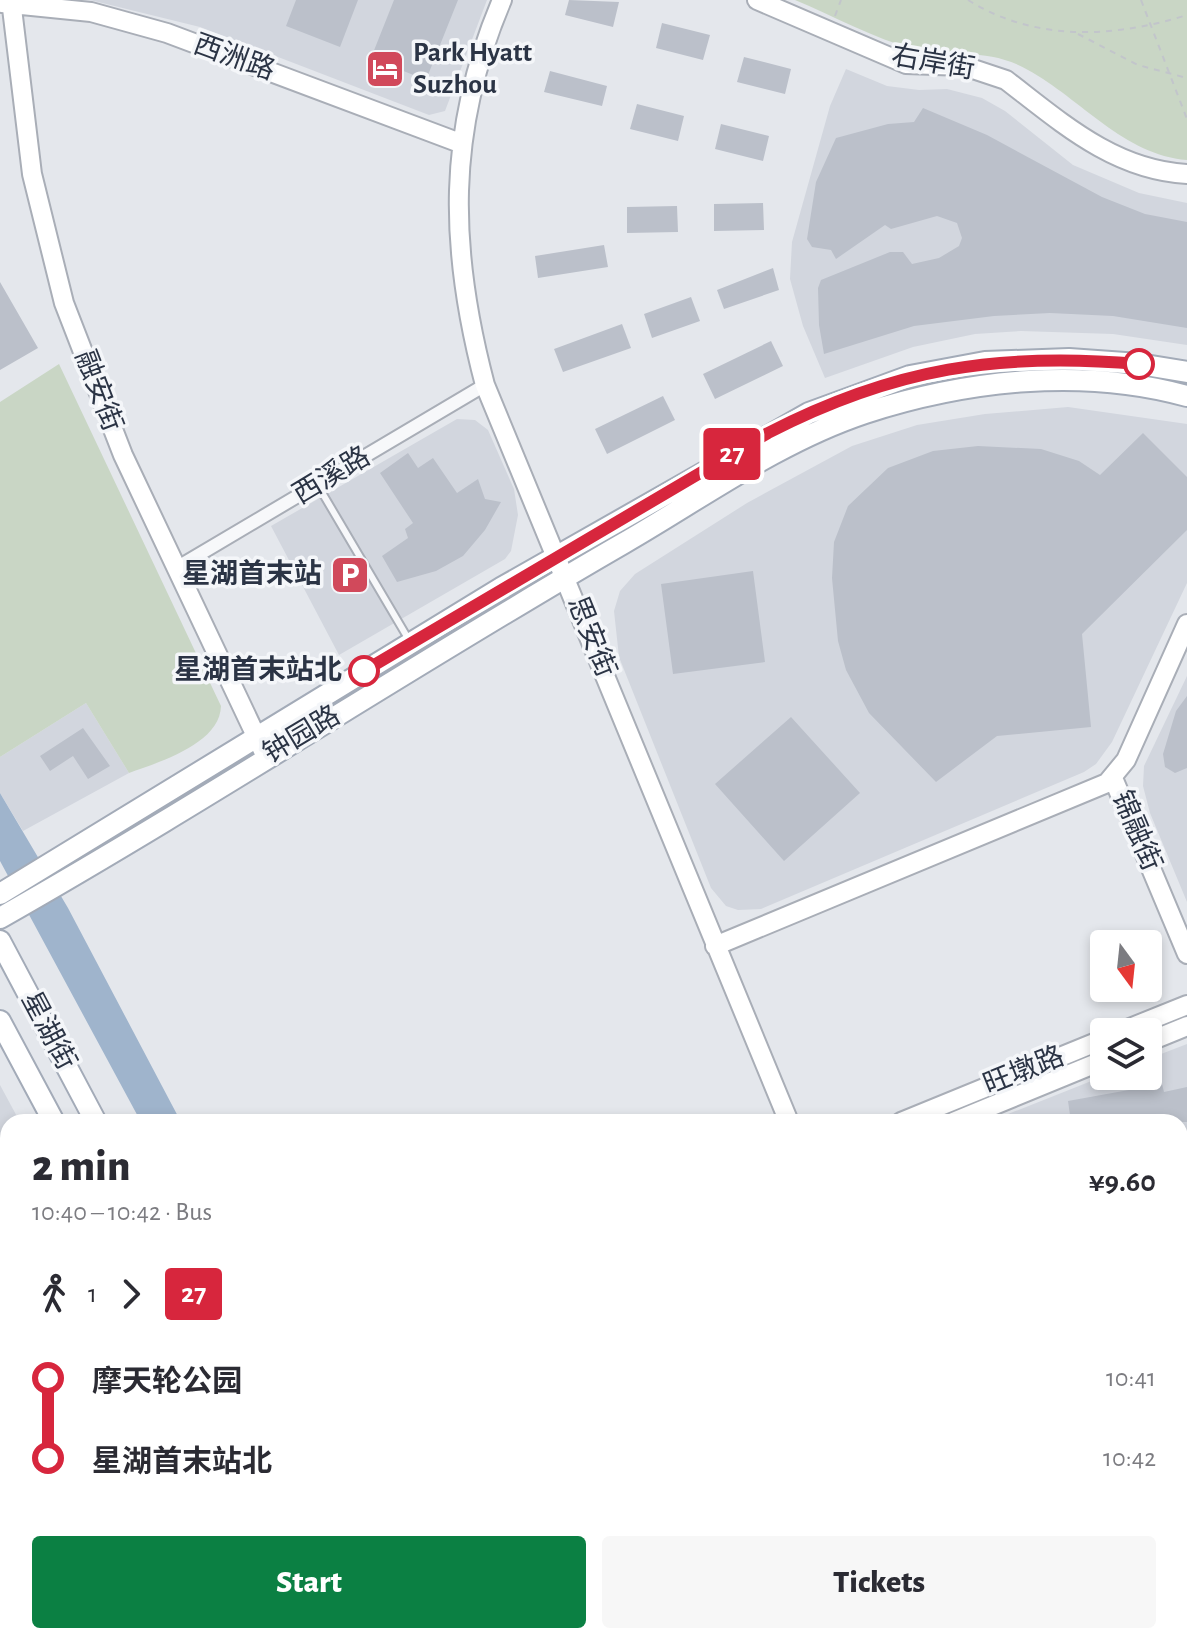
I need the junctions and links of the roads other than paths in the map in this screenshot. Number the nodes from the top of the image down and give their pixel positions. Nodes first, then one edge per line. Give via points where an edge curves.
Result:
1 (502, 0) edge
2 (757, 0) edge
3 (8, 2) edge
4 (460, 143) junction
5 (1187, 174) edge
6 (1187, 372) edge
7 (485, 385) junction
8 (1187, 396) edge
9 (317, 484) junction
10 (557, 556) junction
11 (178, 567) junction
12 (566, 576) junction
13 (1187, 624) edge
14 (411, 643) junction
15 (256, 736) junction
16 (266, 757) junction
17 (1113, 778) junction
18 (3, 892) edge
19 (0, 918) edge
20 (0, 941) edge
21 (715, 946) junction
22 (1187, 954) edge
23 (1187, 1005) edge
24 (1155, 1018) edge
25 (0, 1021) edge
26 (1187, 1026) edge
27 (1162, 1036) edge
28 (1090, 1045) edge
29 (1090, 1066) edge
30 (50, 1114) edge
31 (92, 1114) edge
32 (786, 1114) edge
33 (921, 1114) edge
34 (972, 1114) edge

1 - 4 street, 思安街
2 - 5 street, 右岸街 via 906,64 988,72 1107,153
3 - 4 street, 西洲路 via 91,12 167,33
3 - 11 street, 融安街 via 32,174 64,303 123,455
4 - 7 street, 思安街 via 457,215 462,279
6 - 10 main road, 钟园路 via 1069,359 985,362 910,376 788,423
7 - 9 street, 西溪路
7 - 10 street, 思安街
8 - 12 main road, 钟园路 via 1108,382 1056,380 950,391 865,413 773,455
9 - 11 street, 西溪路
9 - 14 lane
10 - 12 street, 思安街
10 - 14 main road, 钟园路
11 - 15 street, 融安街
12 - 16 main road, 钟园路
12 - 21 street, 思安街
13 - 17 street, 锦融街
14 - 15 main road, 钟园路
15 - 16 street, 融安街
15 - 18 main road, 钟园路
16 - 19 main road, 钟园路
17 - 21 street
17 - 22 street, 锦融街
20 - 31 main road, 星湖街
21 - 32 street, 思安街
23 - 24 street
25 - 30 main road, 星湖街
26 - 27 street
28 - 33 street, 旺墩路
29 - 34 street, 旺墩路

